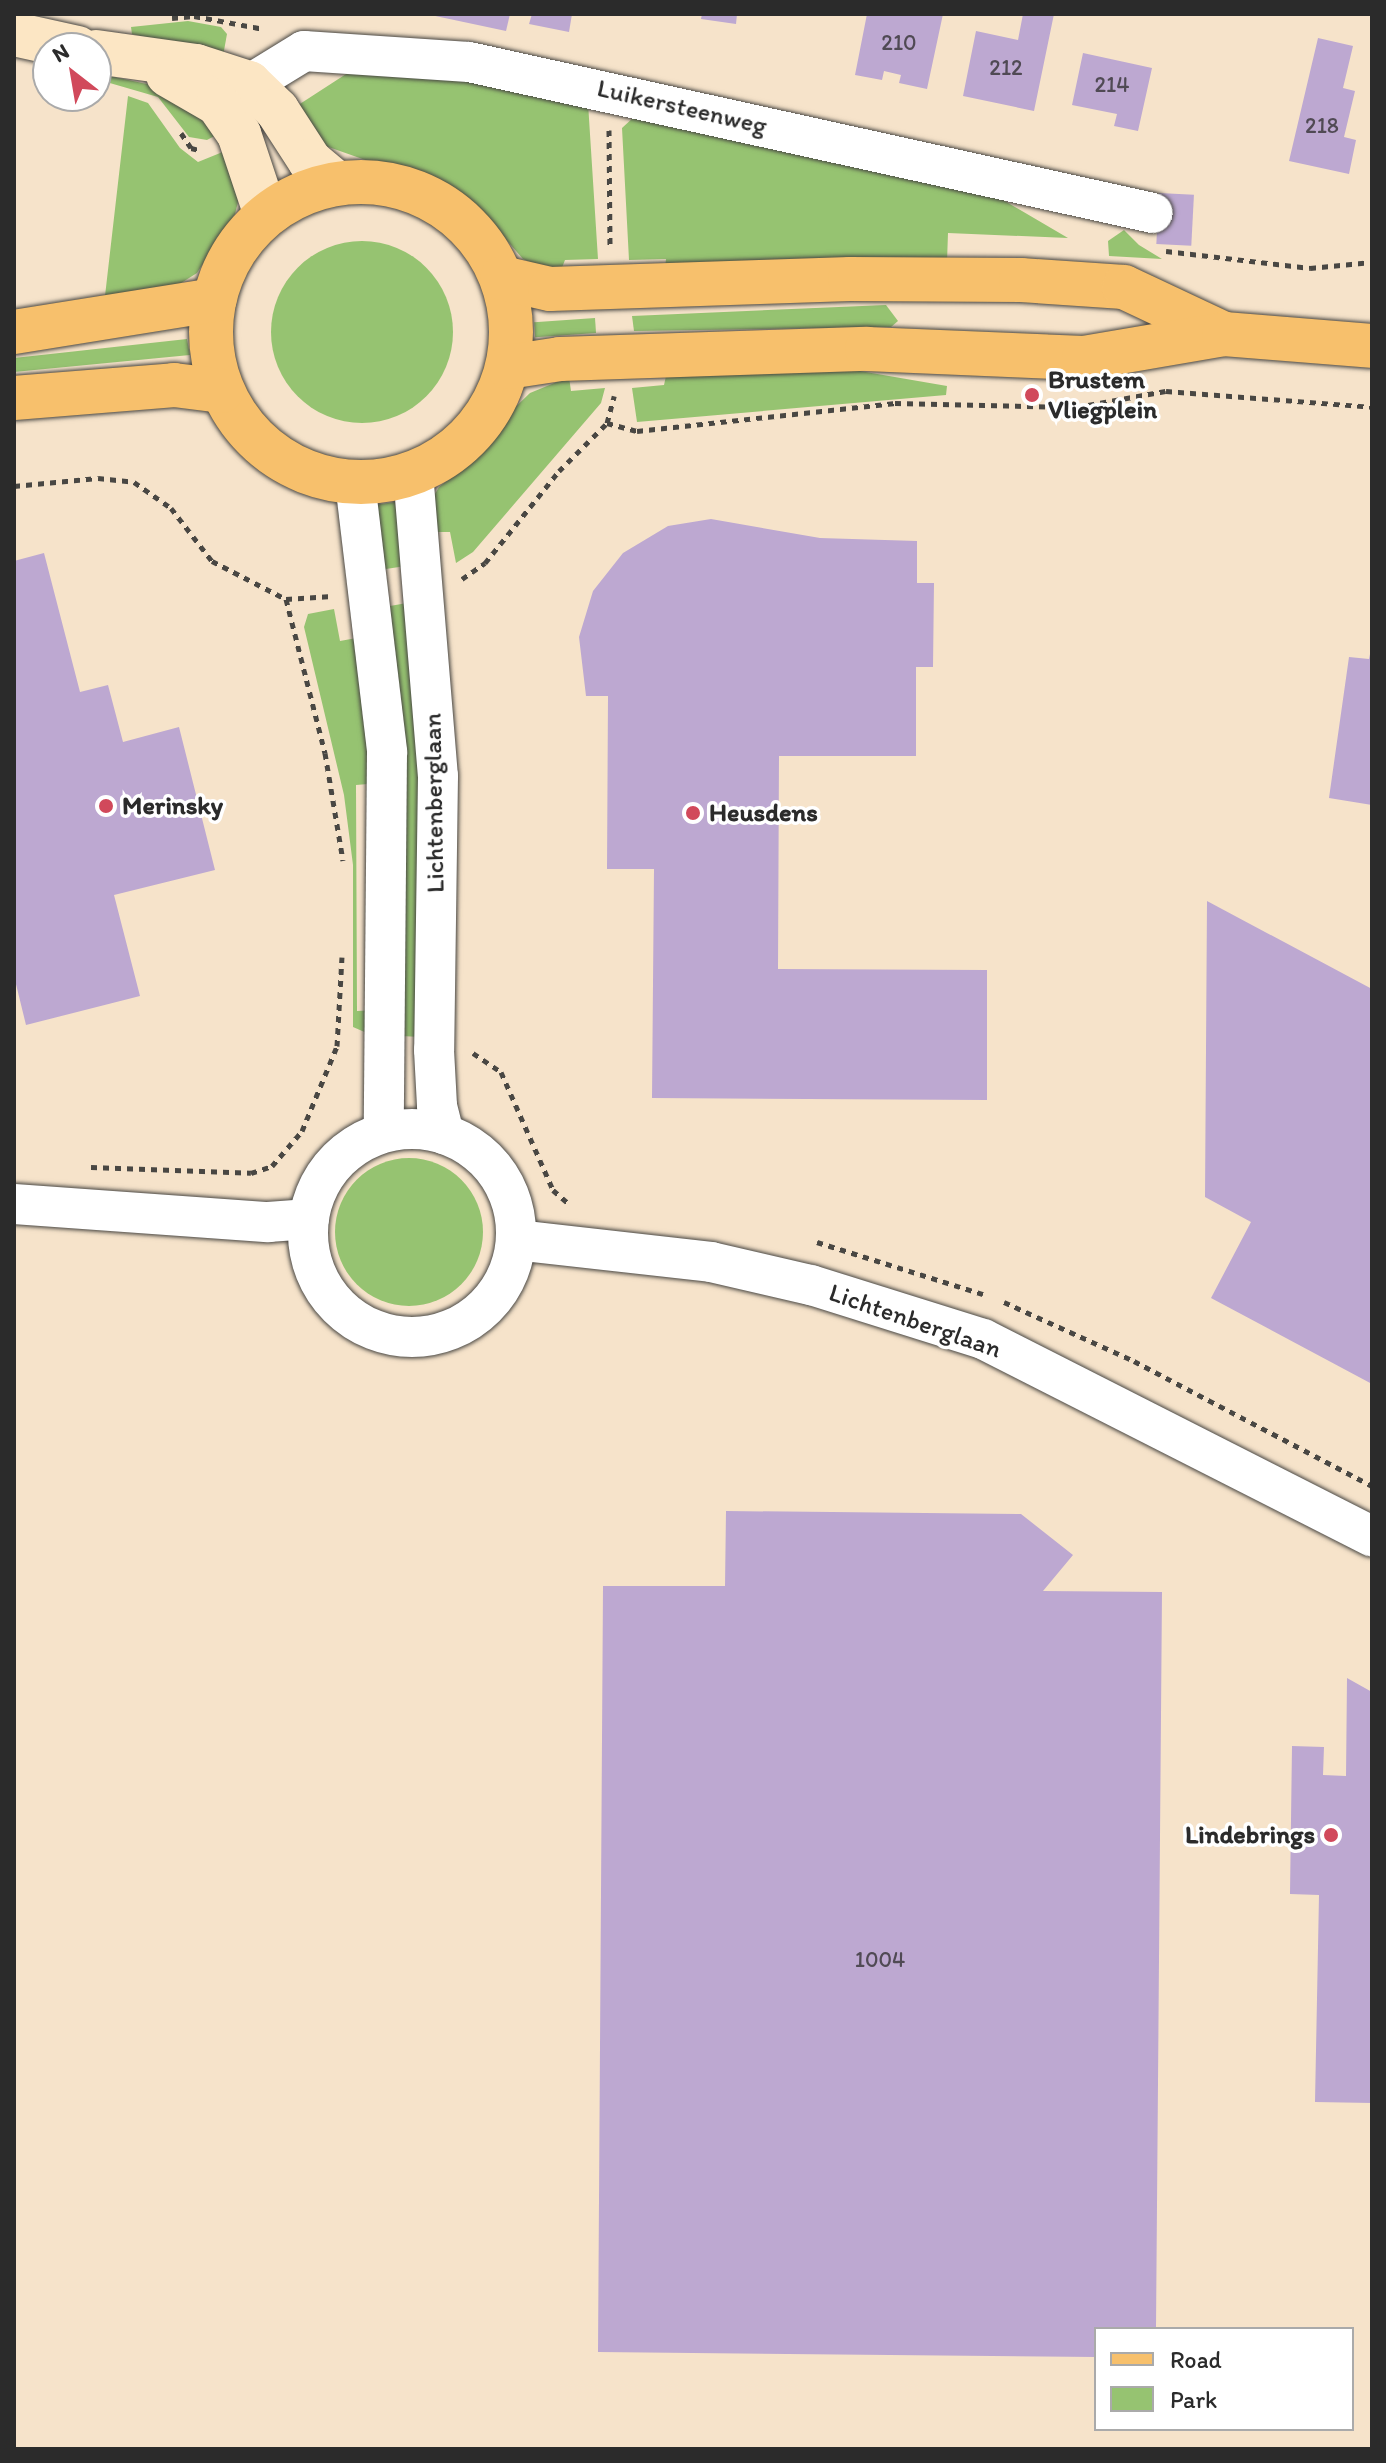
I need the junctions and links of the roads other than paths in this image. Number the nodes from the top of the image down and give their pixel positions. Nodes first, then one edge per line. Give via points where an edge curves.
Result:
1 (112, 55) edge
2 (234, 93) junction
3 (336, 183) junction
4 (1135, 210) road end
5 (266, 215) junction
6 (502, 278) junction
7 (214, 300) junction
8 (14, 332) edge
9 (1224, 334) junction
10 (1372, 346) edge
11 (508, 367) junction
12 (222, 391) junction
13 (14, 398) edge
14 (413, 473) junction
15 (355, 482) junction
16 (384, 1132) junction
17 (444, 1134) junction
18 (14, 1204) edge
19 (309, 1219) junction
20 (516, 1240) junction
21 (1372, 1536) edge

1 - 2 main road via 196,66
2 - 3 main road via 277,110 310,161
2 - 4 street, Luikersteenweg via 304,51 469,62
2 - 5 main road via 239,134 264,195
3 - 5 main road via 288,200
3 - 6 main road via 378,182 418,192 453,212 482,242
5 - 7 main road via 224,268
6 - 9 main road via 550,289 850,279 1124,287
6 - 11 main road via 512,337
7 - 8 main road
7 - 12 main road via 210,330
9 - 10 main road
9 - 11 main road via 1084,358 867,349 560,359
11 - 14 main road via 473,432
12 - 13 main road via 174,385
12 - 15 main road via 239,420 271,452 321,477
14 - 15 main road
14 - 17 street, Lichtenberglaan via 438,776 434,1050
15 - 16 street, Lichtenberglaan via 387,752
16 - 17 street via 409,1127
16 - 19 street via 348,1151 330,1168
17 - 20 street via 480,1154 495,1170 509,1195
18 - 19 street via 268,1222
19 - 20 street via 313,1267 326,1293 369,1329 403,1337 436,1335 466,1322 491,1301 508,1273
20 - 21 street, Lichtenberglaan via 711,1262 811,1285 983,1339

